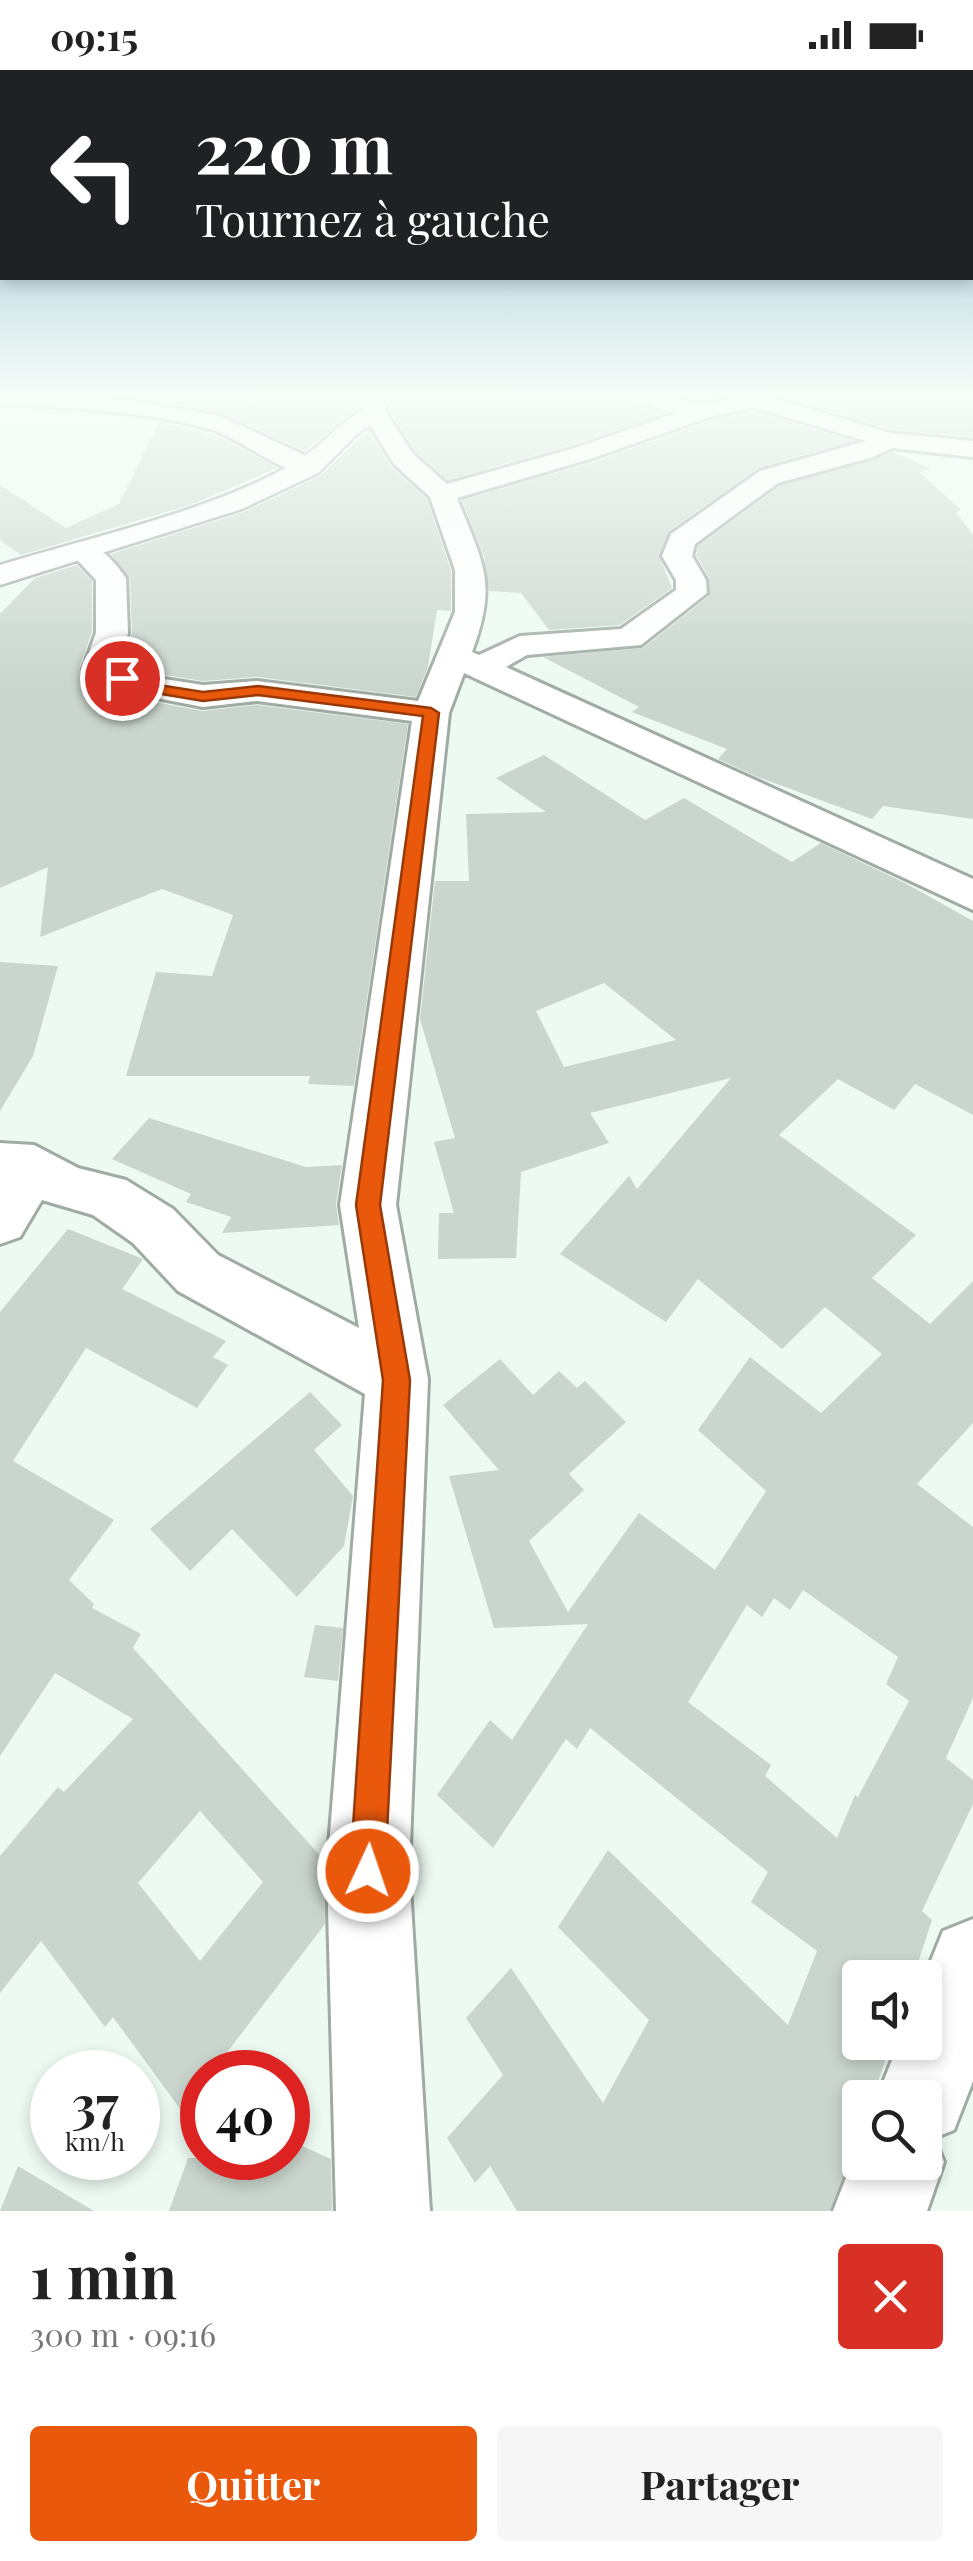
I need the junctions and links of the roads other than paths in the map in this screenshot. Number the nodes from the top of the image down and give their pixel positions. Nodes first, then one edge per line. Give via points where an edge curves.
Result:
1 (252, 493) edge
2 (446, 493) edge
3 (747, 493) edge
4 (442, 494) joint
5 (84, 550) junction
6 (0, 575) edge
7 (466, 662) junction
8 (431, 713) junction
9 (973, 896) edge
10 (17, 1166) edge
11 (0, 1221) edge
12 (397, 1380) junction
13 (973, 1961) edge
14 (929, 2080) edge
15 (891, 2180) edge
16 (383, 2211) edge
17 (880, 2211) edge

1 - 5 highway
2 - 4 street
3 - 7 street via 680,540 677,556 692,580 690,593 628,638 520,646
4 - 7 street via 470,570
5 - 6 highway
5 - 8 street via 111,578 112,634 100,670 203,696 258,691
7 - 8 street
7 - 9 street
8 - 12 street via 368,1205
10 - 11 street
10 - 12 street via 65,1188 106,1196 153,1226 198,1273
12 - 16 street via 368,1871
13 - 14 street
15 - 17 street

